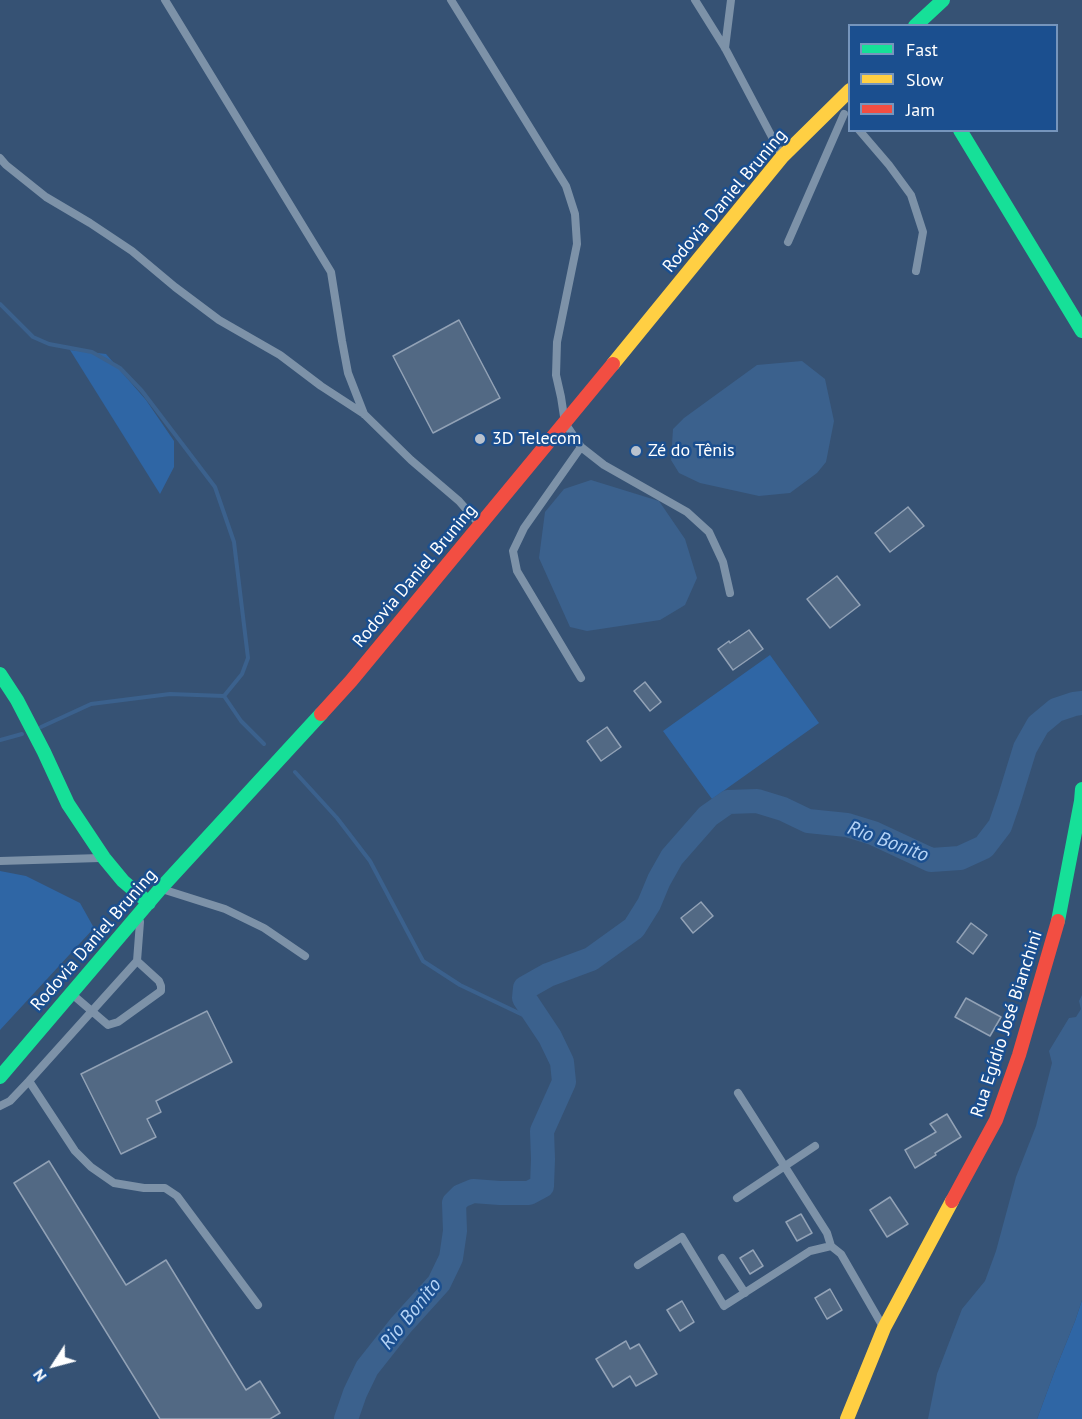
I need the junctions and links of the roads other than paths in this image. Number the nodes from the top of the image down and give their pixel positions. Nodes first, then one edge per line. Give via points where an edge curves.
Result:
1 (165, 0) edge
2 (451, 0) edge
3 (695, 0) edge
4 (731, 0) edge
5 (943, 0) edge
6 (917, 24) edge
7 (725, 48) junction
8 (848, 94) edge
9 (843, 113) edge
10 (861, 132) edge
11 (961, 132) edge
12 (782, 157) junction
13 (0, 158) edge
14 (788, 242) dead end
15 (916, 271) dead end
16 (1082, 332) edge
17 (364, 414) junction
18 (565, 423) junction
19 (581, 447) junction
20 (480, 525) junction
21 (730, 593) dead end
22 (0, 674) edge
23 (581, 678) dead end
24 (1082, 789) edge
25 (104, 858) junction
26 (0, 861) edge
27 (161, 888) junction
28 (145, 908) junction
29 (305, 956) dead end
30 (138, 961) junction
31 (71, 993) junction
32 (92, 1012) junction
33 (0, 1077) edge
34 (29, 1081) junction
35 (738, 1094) dead end
36 (0, 1106) edge
37 (815, 1146) dead end
38 (784, 1166) junction
39 (736, 1198) dead end
40 (831, 1246) junction
41 (722, 1258) dead end
42 (638, 1265) dead end
43 (745, 1293) junction
44 (258, 1305) dead end
45 (884, 1328) junction
46 (847, 1419) edge

1 - 17 lane via 331,272 348,373
2 - 18 lane via 567,186 575,214 577,244 557,342 556,375
3 - 7 lane
4 - 7 lane
5 - 6 main road
7 - 12 lane
8 - 9 main road, Rodovia Daniel Bruning
9 - 12 main road, Rodovia Daniel Bruning
9 - 14 lane
10 - 15 lane via 911,195 923,232
11 - 16 main road
12 - 18 main road, Rodovia Daniel Bruning
13 - 17 lane via 46,197 132,251 219,320 280,355
17 - 20 lane
18 - 19 lane
18 - 20 main road, Rodovia Daniel Bruning
19 - 21 lane via 604,465 687,512 709,532 723,562
19 - 23 lane via 524,528 513,551 517,571
20 - 27 main road, Rodovia Daniel Bruning via 351,681
22 - 25 main road via 45,752 68,804
24 - 45 main road, Rua Egídio José Bianchini via 1058,927 996,1120
25 - 26 lane
25 - 28 main road
27 - 28 main road, Rodovia Daniel Bruning
27 - 29 lane via 225,909 264,928
28 - 30 lane
28 - 31 main road, Rodovia Daniel Bruning
30 - 32 lane
30 - 32 lane via 159,981 161,991 118,1022 108,1024
31 - 32 lane
31 - 33 main road, Rodovia Daniel Bruning
32 - 34 lane
34 - 36 lane
34 - 44 lane via 75,1151 91,1167 114,1183 165,1188 177,1196
35 - 38 lane
37 - 38 lane
38 - 39 lane
38 - 40 lane via 827,1233
40 - 43 lane via 810,1251
40 - 45 lane via 841,1254
41 - 43 lane
42 - 43 lane via 682,1237 724,1306
45 - 46 main road, Rua Egídio José Bianchini

